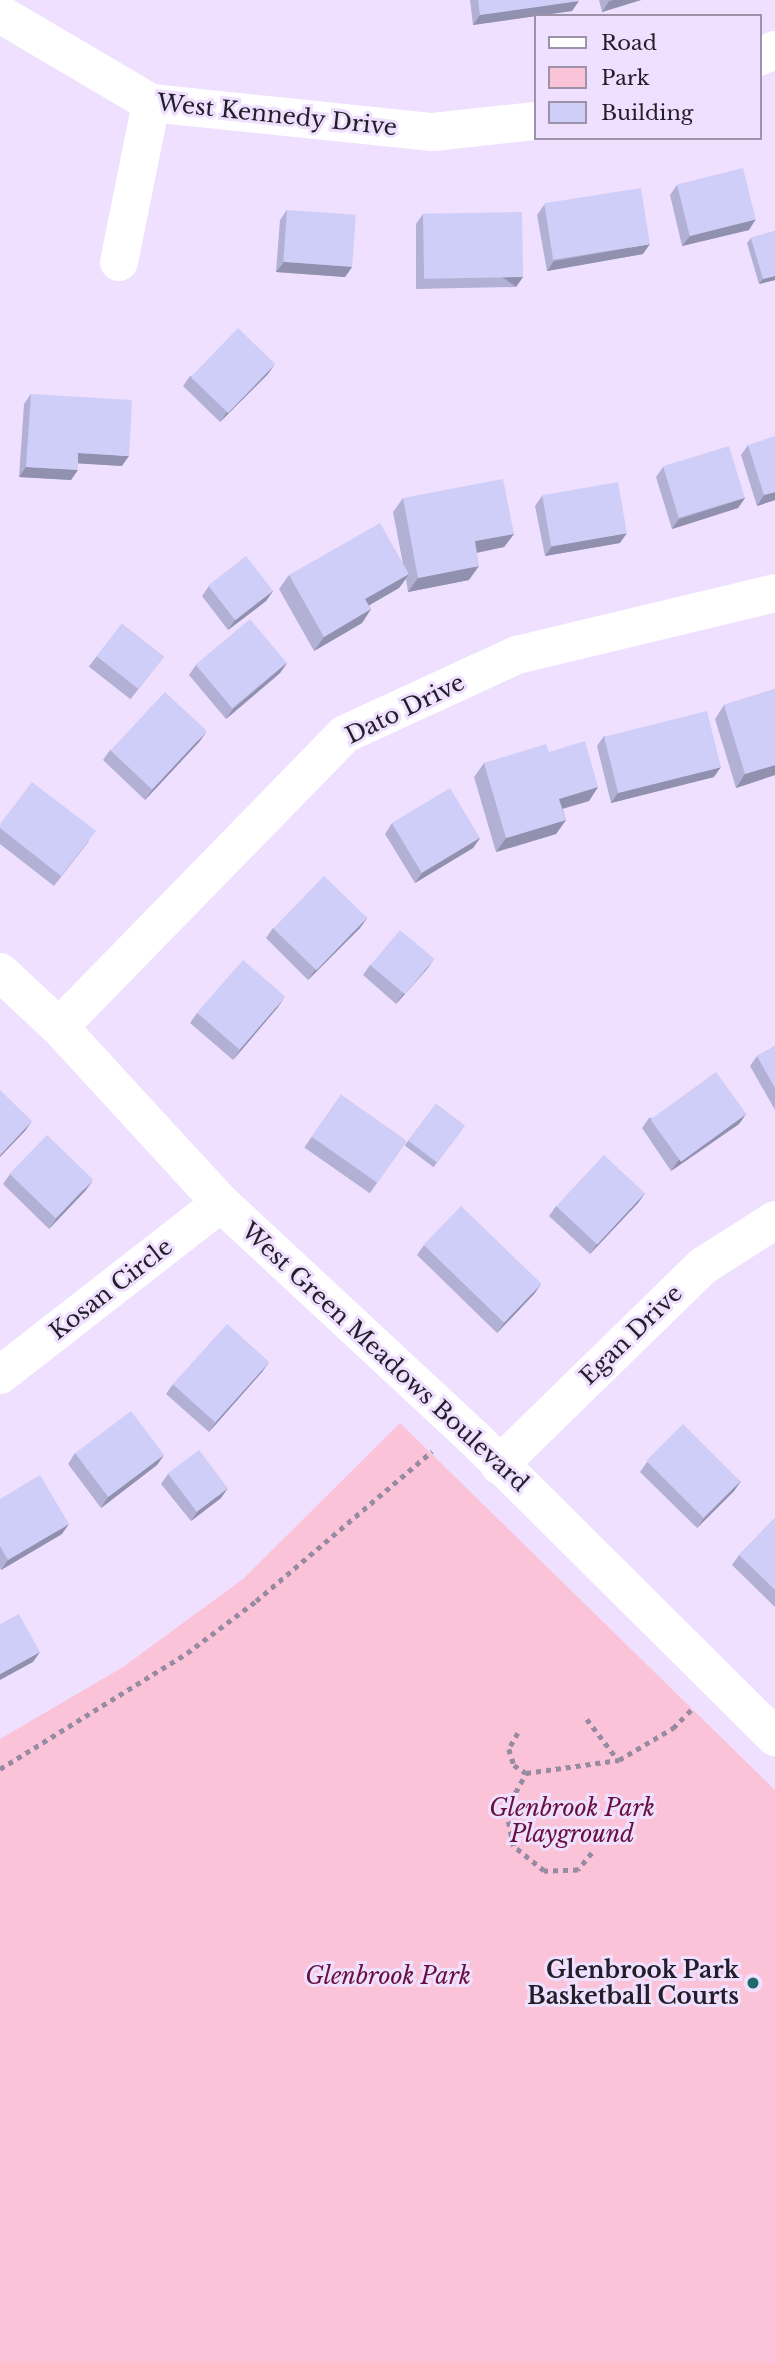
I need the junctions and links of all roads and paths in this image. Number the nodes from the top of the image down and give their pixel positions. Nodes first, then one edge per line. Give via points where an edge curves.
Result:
1 (0, 14) edge
2 (151, 103) junction
3 (534, 121) edge
4 (119, 262) dead end
5 (775, 593) edge
6 (0, 972) edge
7 (59, 1027) junction
8 (221, 1203) junction
9 (775, 1220) edge
10 (0, 1375) edge
11 (473, 1437) junction
12 (499, 1465) junction
13 (719, 1680) junction
14 (587, 1719) dead end
15 (517, 1733) dead end
16 (775, 1737) edge
17 (619, 1760) junction
18 (0, 1769) edge
19 (526, 1773) junction
20 (592, 1853) dead end

1 - 2 street, West Kennedy Drive
2 - 3 street, West Kennedy Drive via 433,132
2 - 4 street
5 - 7 street, Dato Drive via 517,655 345,734
6 - 7 street, West Green Meadows Boulevard
7 - 8 street, West Green Meadows Boulevard
8 - 10 street, Kosan Circle
8 - 11 street, West Green Meadows Boulevard
9 - 12 street, Egan Drive via 703,1266
11 - 12 street, West Green Meadows Boulevard
11 - 18 path via 434,1450 256,1601 187,1653
12 - 13 street, West Green Meadows Boulevard
13 - 16 street, West Green Meadows Boulevard
13 - 17 path via 673,1728
14 - 17 path
15 - 19 path via 509,1749 514,1765
17 - 19 path
19 - 20 path via 506,1810 513,1846 544,1871 578,1870

